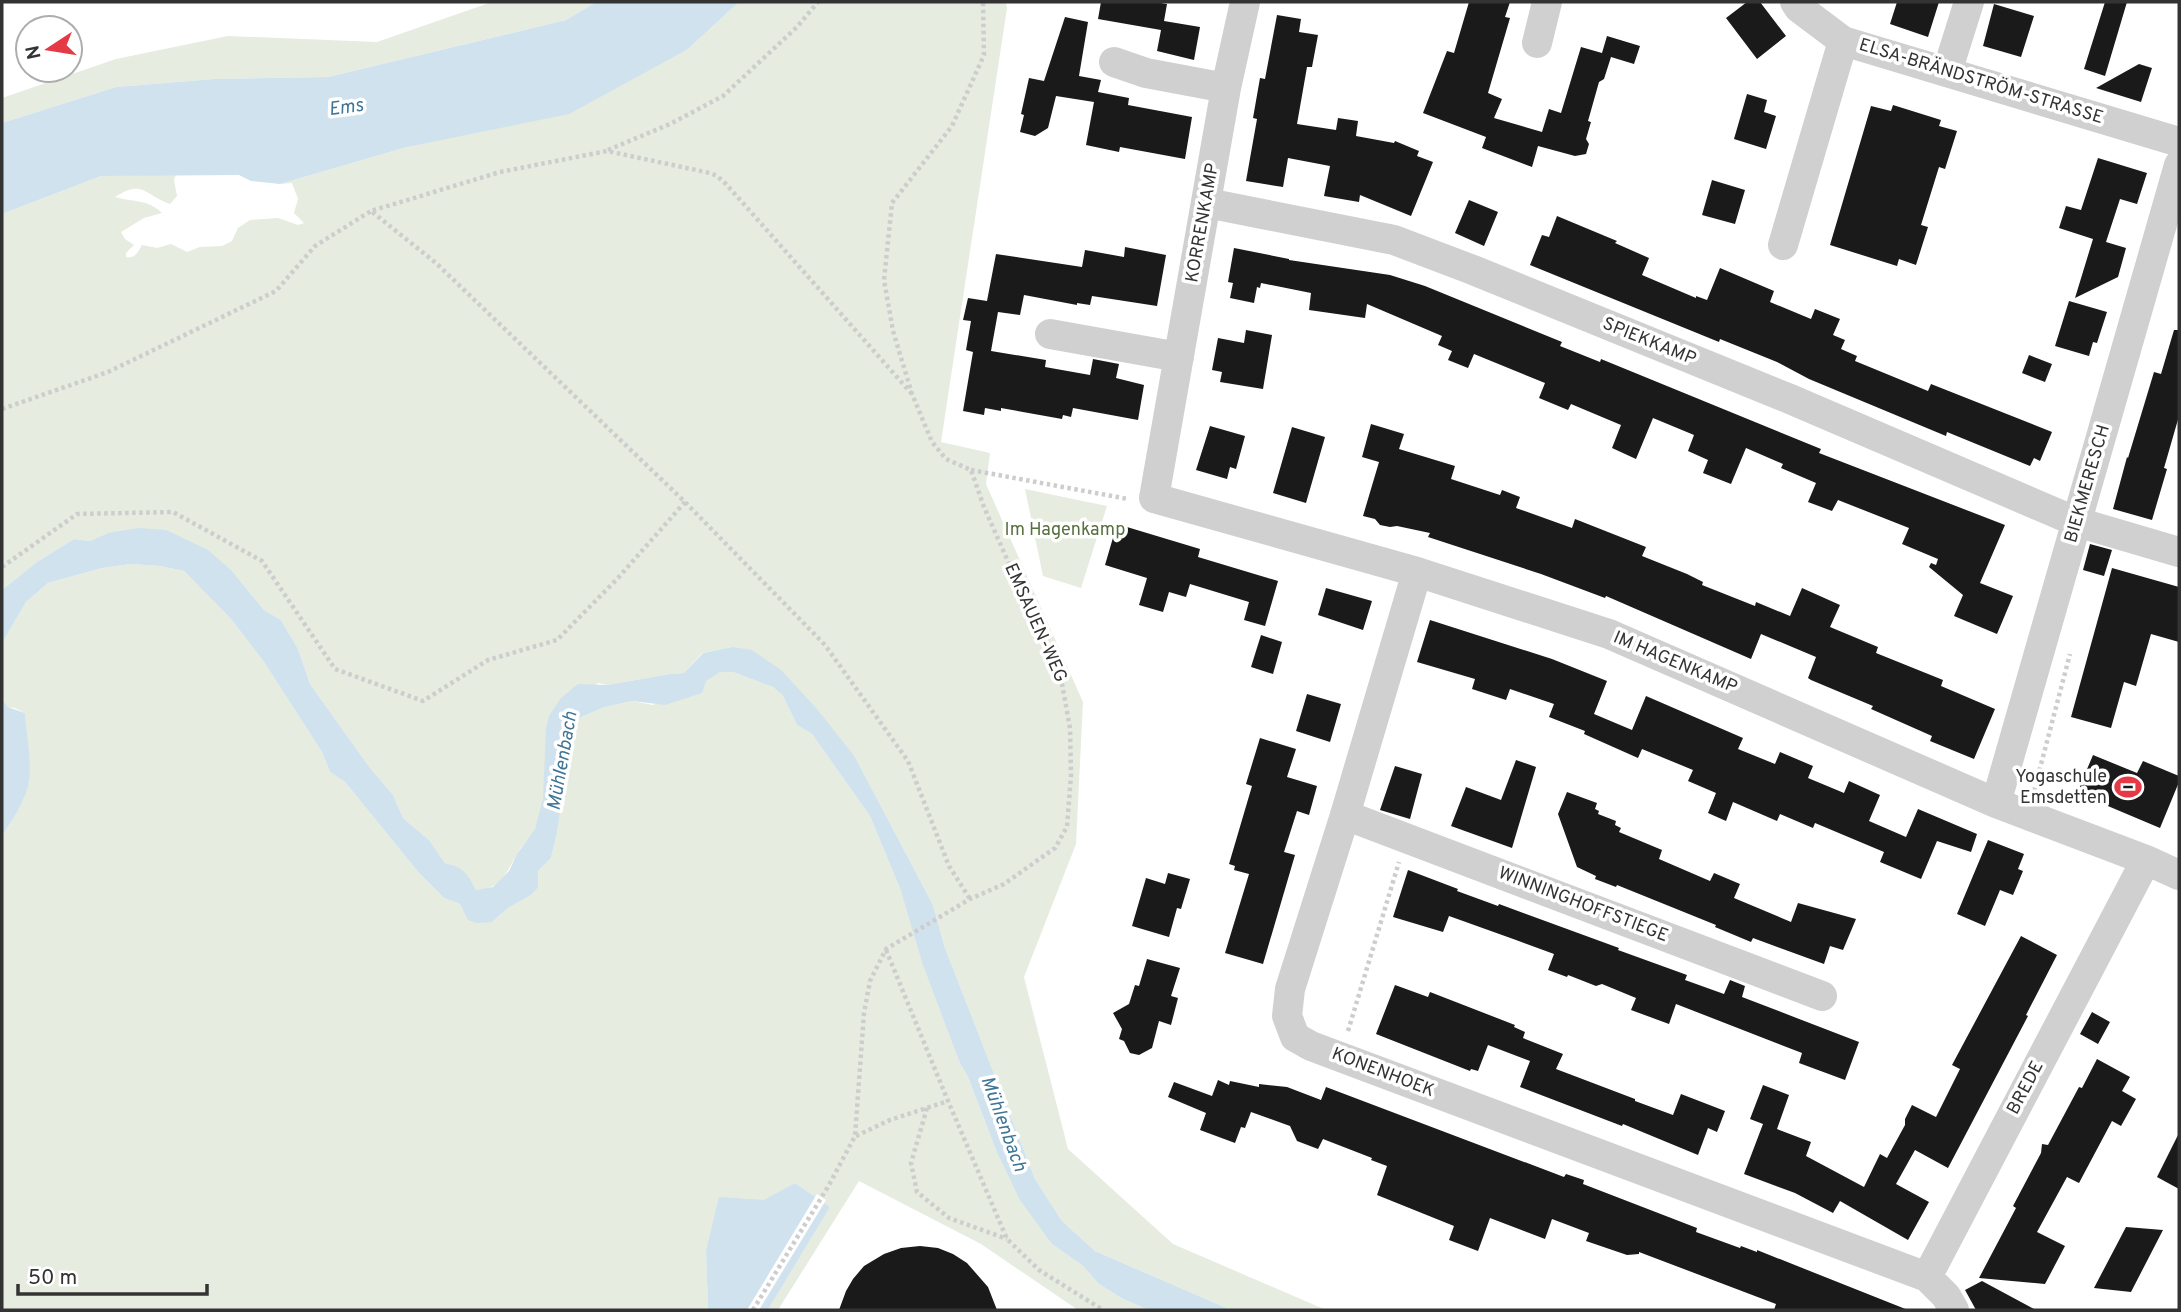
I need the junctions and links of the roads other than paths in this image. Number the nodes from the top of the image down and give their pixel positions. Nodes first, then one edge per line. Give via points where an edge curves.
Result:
1 (1245, 2) edge
2 (1547, 2) edge
3 (1795, 2) edge
4 (1969, 2) edge
5 (1843, 41) junction
6 (1537, 43) dead end
7 (1115, 62) dead end
8 (1947, 72) junction
9 (1226, 88) junction
10 (2179, 142) edge
11 (2179, 165) edge
12 (1207, 203) junction
13 (1783, 244) dead end
14 (1050, 334) dead end
15 (1180, 358) junction
16 (1154, 498) joint
17 (2077, 522) junction
18 (2179, 552) edge
19 (1417, 572) junction
20 (1996, 803) junction
21 (1345, 815) junction
22 (2146, 860) junction
23 (2179, 875) edge
24 (1822, 996) dead end
25 (1927, 1277) junction
26 (1954, 1310) edge

1 - 9 street, KORRENKAMP
2 - 6 street
3 - 5 street, ELSA-BRÄNDSTRÖM-STRASSE
4 - 8 street
5 - 8 street, ELSA-BRÄNDSTRÖM-STRASSE
5 - 13 street
7 - 9 street via 1146,73
8 - 10 street, ELSA-BRÄNDSTRÖM-STRASSE
9 - 12 street, KORRENKAMP
11 - 17 street, BIEKMERESCH
12 - 15 street, KORRENKAMP
12 - 17 street, SPIEKKAMP via 1394,240 1790,399
14 - 15 street
15 - 16 street, KORRENKAMP
16 - 19 street, IM HAGENKAMP
17 - 18 street, SPIEKKAMP
17 - 20 street, BIEKMERESCH
19 - 20 street, IM HAGENKAMP via 1609,635
19 - 21 street, KONENHOEK
20 - 22 street, IM HAGENKAMP
21 - 24 street, WINNINGHOFFSTIEGE
21 - 25 street, KONENHOEK via 1290,989 1287,1016 1295,1037
22 - 23 street, IM HAGENKAMP
22 - 25 street, BREDE
25 - 26 street

